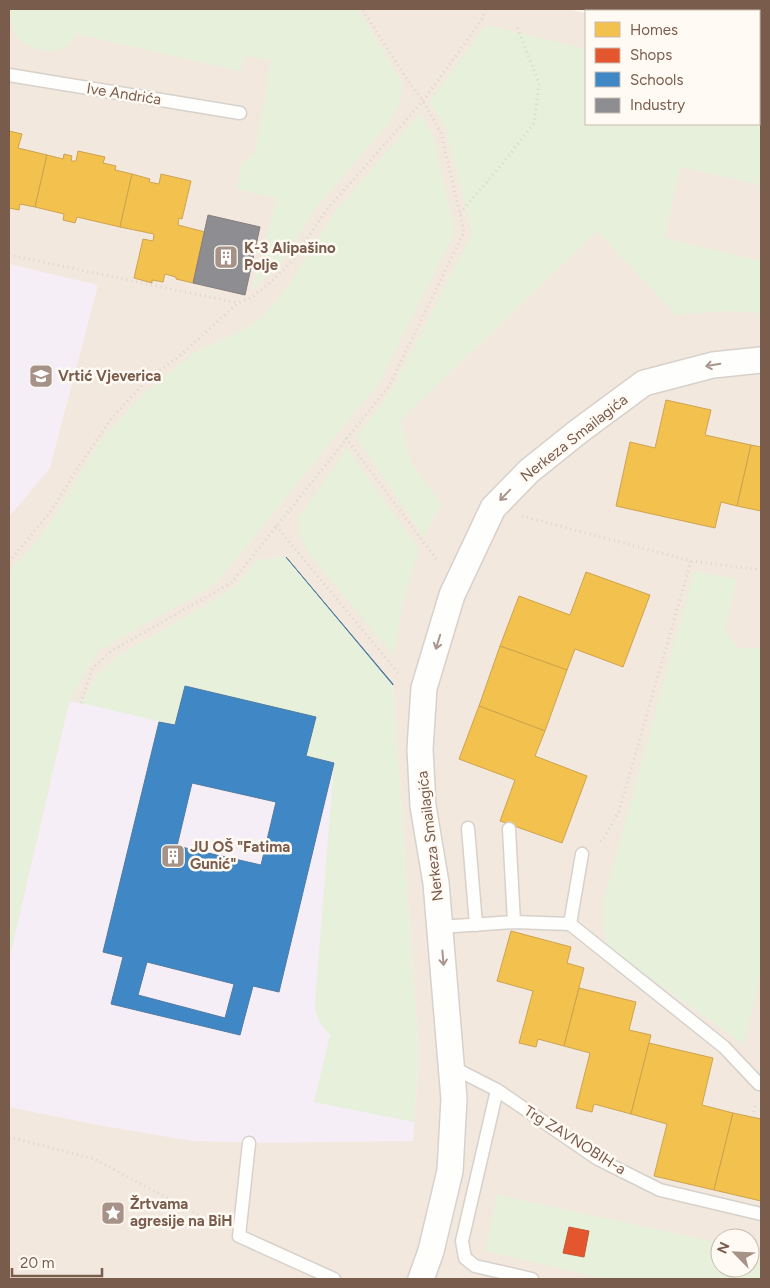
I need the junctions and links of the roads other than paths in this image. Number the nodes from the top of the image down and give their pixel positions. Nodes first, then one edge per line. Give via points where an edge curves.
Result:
1 (9, 75) edge
2 (240, 113) dead end
3 (761, 360) edge
4 (468, 828) dead end
5 (509, 829) dead end
6 (582, 854) road end
7 (514, 922) junction
8 (570, 924) junction
9 (476, 925) junction
10 (440, 927) junction
11 (452, 1067) junction
12 (761, 1084) edge
13 (497, 1090) junction
14 (249, 1143) dead end
15 (761, 1214) edge
16 (334, 1279) edge
17 (421, 1279) edge
18 (532, 1279) edge

1 - 2 lane, Ive Andrića
3 -> 10 street, Nerkeza Smailagića via 713,365 644,383 529,471 493,508 452,595 424,688 420,749
4 - 9 lane
5 - 7 lane
6 - 8 lane
7 - 8 lane
7 - 9 lane
8 - 12 lane via 724,1047
9 - 10 lane
10 -> 11 street, Nerkeza Smailagića
11 - 13 lane, Trg ZAVNOBIH-a
11 - 17 street, Nerkeza Smailagića via 454,1099 450,1171
13 - 15 lane, Trg ZAVNOBIH-a via 598,1159 660,1190
13 - 18 lane via 462,1241 465,1258 475,1266
14 - 16 lane via 238,1236

